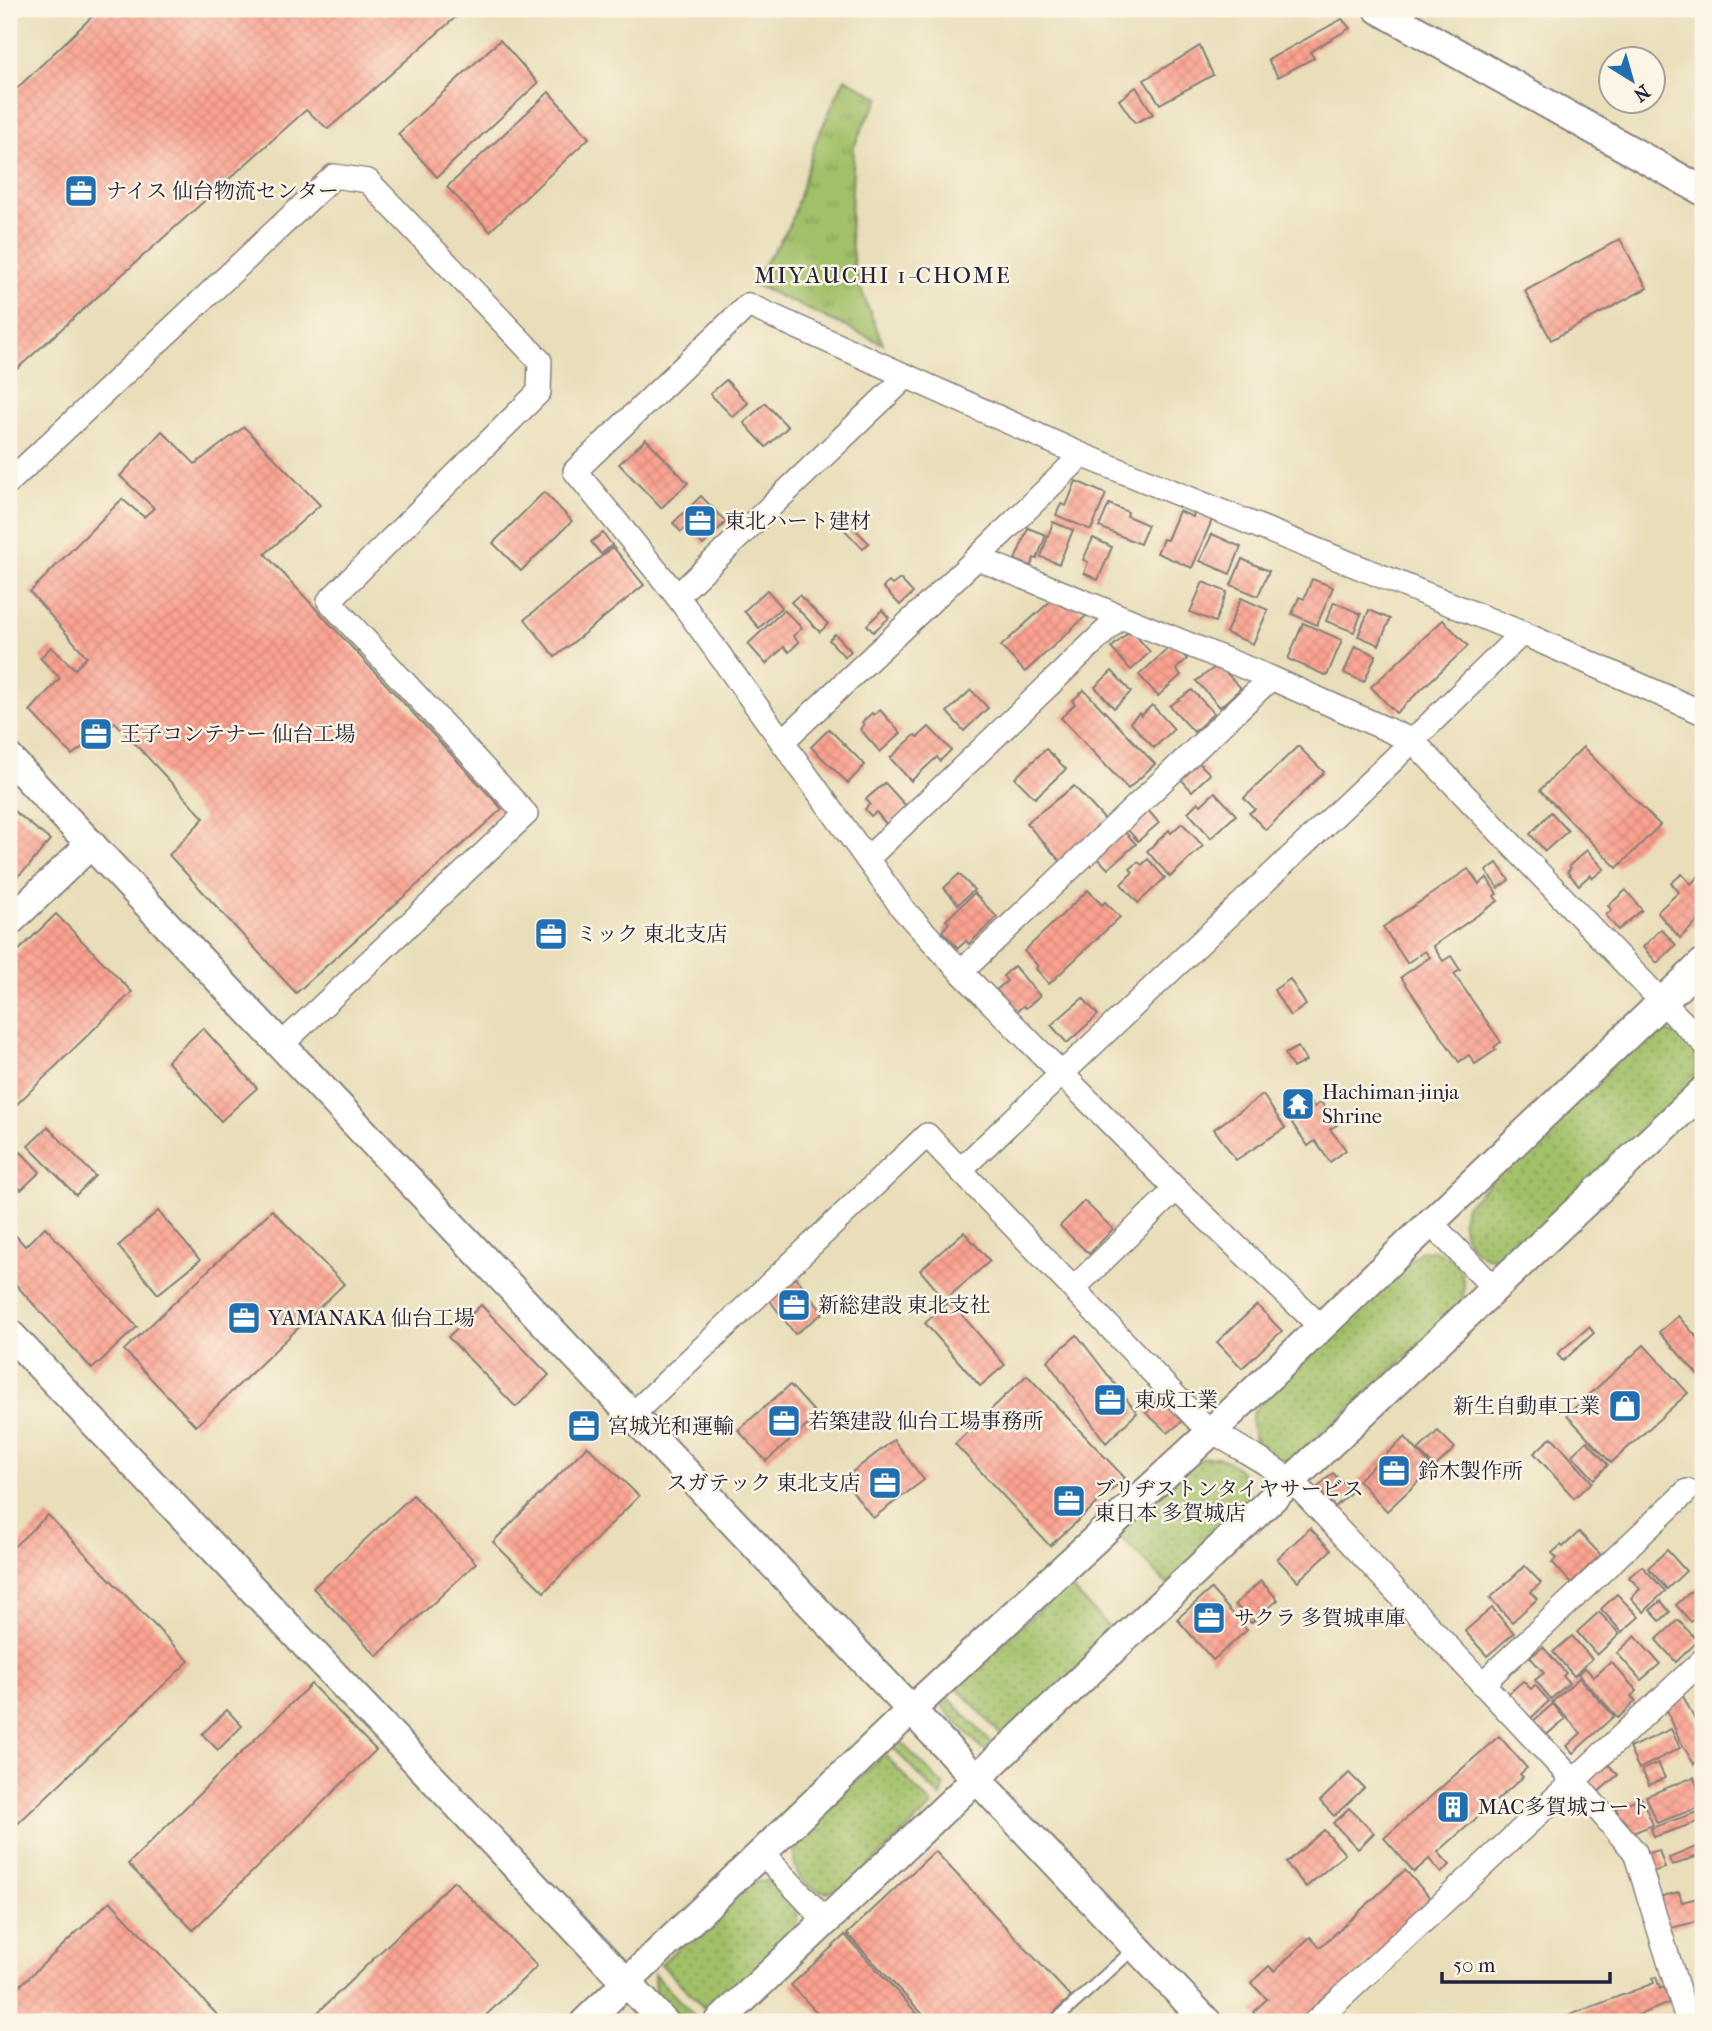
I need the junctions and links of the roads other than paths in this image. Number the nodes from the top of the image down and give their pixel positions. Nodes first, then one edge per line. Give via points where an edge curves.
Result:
1 (1378, 9) edge
2 (1703, 191) edge
3 (907, 376) junction
4 (1082, 455) junction
5 (9, 482) edge
6 (978, 558) junction
7 (677, 596) junction
8 (1120, 617) junction
9 (1522, 633) junction
10 (1270, 678) junction
11 (1703, 713) edge
12 (1413, 741) junction
13 (782, 742) junction
14 (9, 758) edge
15 (90, 844) junction
16 (867, 859) junction
17 (9, 922) edge
18 (1703, 963) edge
19 (961, 972) junction
20 (1662, 1002) junction
21 (1703, 1042) edge
22 (281, 1045) junction
23 (1060, 1074) junction
24 (1703, 1091) edge
25 (960, 1170) junction
26 (1176, 1189) junction
27 (1430, 1222) junction
28 (1074, 1288) junction
29 (1495, 1289) junction
30 (1320, 1326) junction
31 (9, 1333) edge
32 (632, 1415) junction
33 (1212, 1431) junction
34 (1292, 1481) junction
35 (1688, 1491) dead end
36 (1703, 1660) edge
37 (1482, 1684) junction
38 (911, 1710) junction
39 (975, 1779) junction
40 (1573, 1780) junction
41 (762, 1853) junction
42 (825, 1921) junction
43 (1136, 1947) junction
44 (626, 1983) junction
45 (585, 2022) edge
46 (664, 2022) edge
47 (719, 2022) edge
48 (1054, 2022) edge
49 (1207, 2022) edge
50 (1315, 2022) edge
51 (1688, 2022) edge

1 - 2 street
3 - 4 street
3 - 7 street
3 - 7 street via 748,305 575,471
4 - 6 street
4 - 9 street
5 - 22 street via 334,176 368,181 540,360 539,392 330,601 526,814
6 - 8 street
6 - 13 street
7 - 13 street
8 - 10 street
8 - 16 street
9 - 11 street
9 - 12 street
10 - 12 street
10 - 19 street
12 - 20 street
12 - 23 street
13 - 16 street
14 - 15 street
15 - 17 street
15 - 22 street
16 - 19 street via 903,909
18 - 20 street
19 - 23 street
20 - 21 street
20 - 27 street
22 - 32 street
23 - 25 street
23 - 26 street
24 - 29 street
25 - 28 street
25 - 32 street via 927,1135
26 - 28 street
26 - 30 street
27 - 29 street
27 - 30 street
28 - 33 street
29 - 34 street
30 - 33 street
31 - 44 street
32 - 38 street
33 - 34 street
33 - 38 street
34 - 37 street
34 - 39 street
35 - 37 street
36 - 40 street
37 - 40 street
38 - 39 street
38 - 41 street
39 - 42 street
39 - 43 street
40 - 50 street
40 - 51 street via 1635,1852
41 - 42 street
41 - 44 street
42 - 47 street
43 - 48 lane
43 - 49 street
44 - 45 street
44 - 46 street

